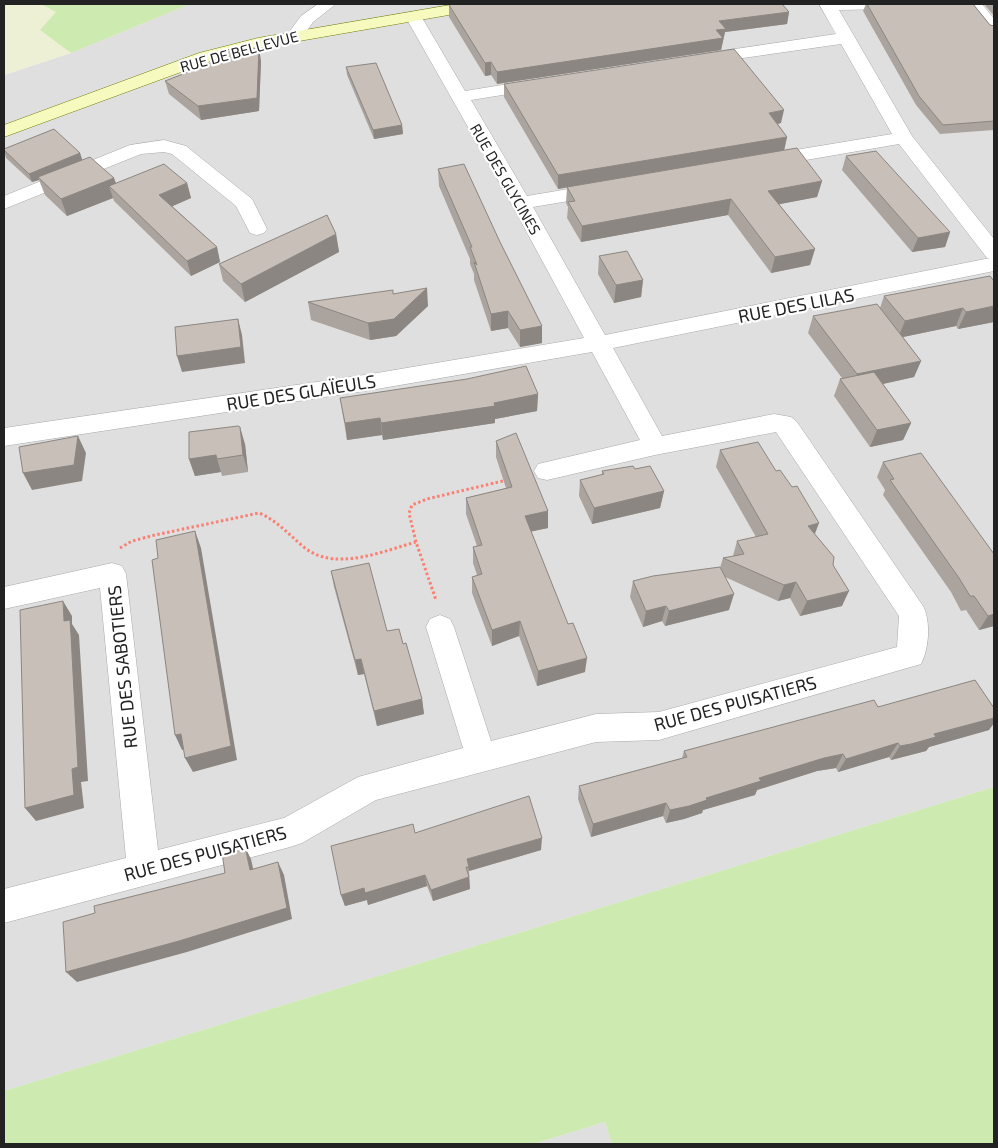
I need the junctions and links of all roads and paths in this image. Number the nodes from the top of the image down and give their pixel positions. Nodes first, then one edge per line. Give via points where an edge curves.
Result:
1 (328, 4) edge
2 (483, 4) edge
3 (889, 4) edge
4 (974, 4) edge
5 (828, 5) edge
6 (413, 16) junction
7 (994, 29) edge
8 (295, 35) junction
9 (846, 38) junction
10 (682, 62) edge
11 (556, 81) edge
12 (458, 97) junction
13 (4, 131) edge
14 (904, 138) junction
15 (751, 164) edge
16 (618, 187) edge
17 (4, 203) edge
18 (522, 204) junction
19 (257, 229) dead end
20 (994, 252) edge
21 (994, 264) edge
22 (597, 344) junction
23 (4, 436) edge
24 (655, 446) junction
25 (547, 471) joint
26 (416, 542) junction
27 (112, 574) junction
28 (4, 598) edge
29 (440, 627) joint
30 (481, 758) junction
31 (144, 870) junction
32 (4, 906) edge

1 - 8 street via 307,19
2 - 6 street, RUE DE BELLEVUE
3 - 5 street
4 - 7 street
5 - 9 street
6 - 8 street, RUE DE BELLEVUE
6 - 12 street, RUE DES GLYCINES
8 - 13 street, RUE DE BELLEVUE via 205,57
9 - 10 street
9 - 14 street
11 - 12 street
12 - 18 street, RUE DES GLYCINES
14 - 15 street
14 - 20 street
16 - 18 street
17 - 19 street via 137,150 164,146 179,150 245,203
18 - 22 street, RUE DES GLYCINES
21 - 22 street, RUE DES LILAS
22 - 23 street, RUE DES GLAÏEULS via 209,407
22 - 24 street
24 - 25 street
24 - 30 street, RUE DES PUISATIERS via 782,423 913,614 911,655 659,726 596,728
25 - 26 path via 412,505 409,513
26 - 27 path via 342,559 324,558 314,554 270,516 259,513 125,544 119,548
26 - 29 path via 439,611
27 - 28 street, RUE DES SABOTIERS
27 - 31 street, RUE DES SABOTIERS
29 - 30 street
30 - 31 street, RUE DES PUISATIERS via 369,787 290,832
31 - 32 street, RUE DES PUISATIERS

